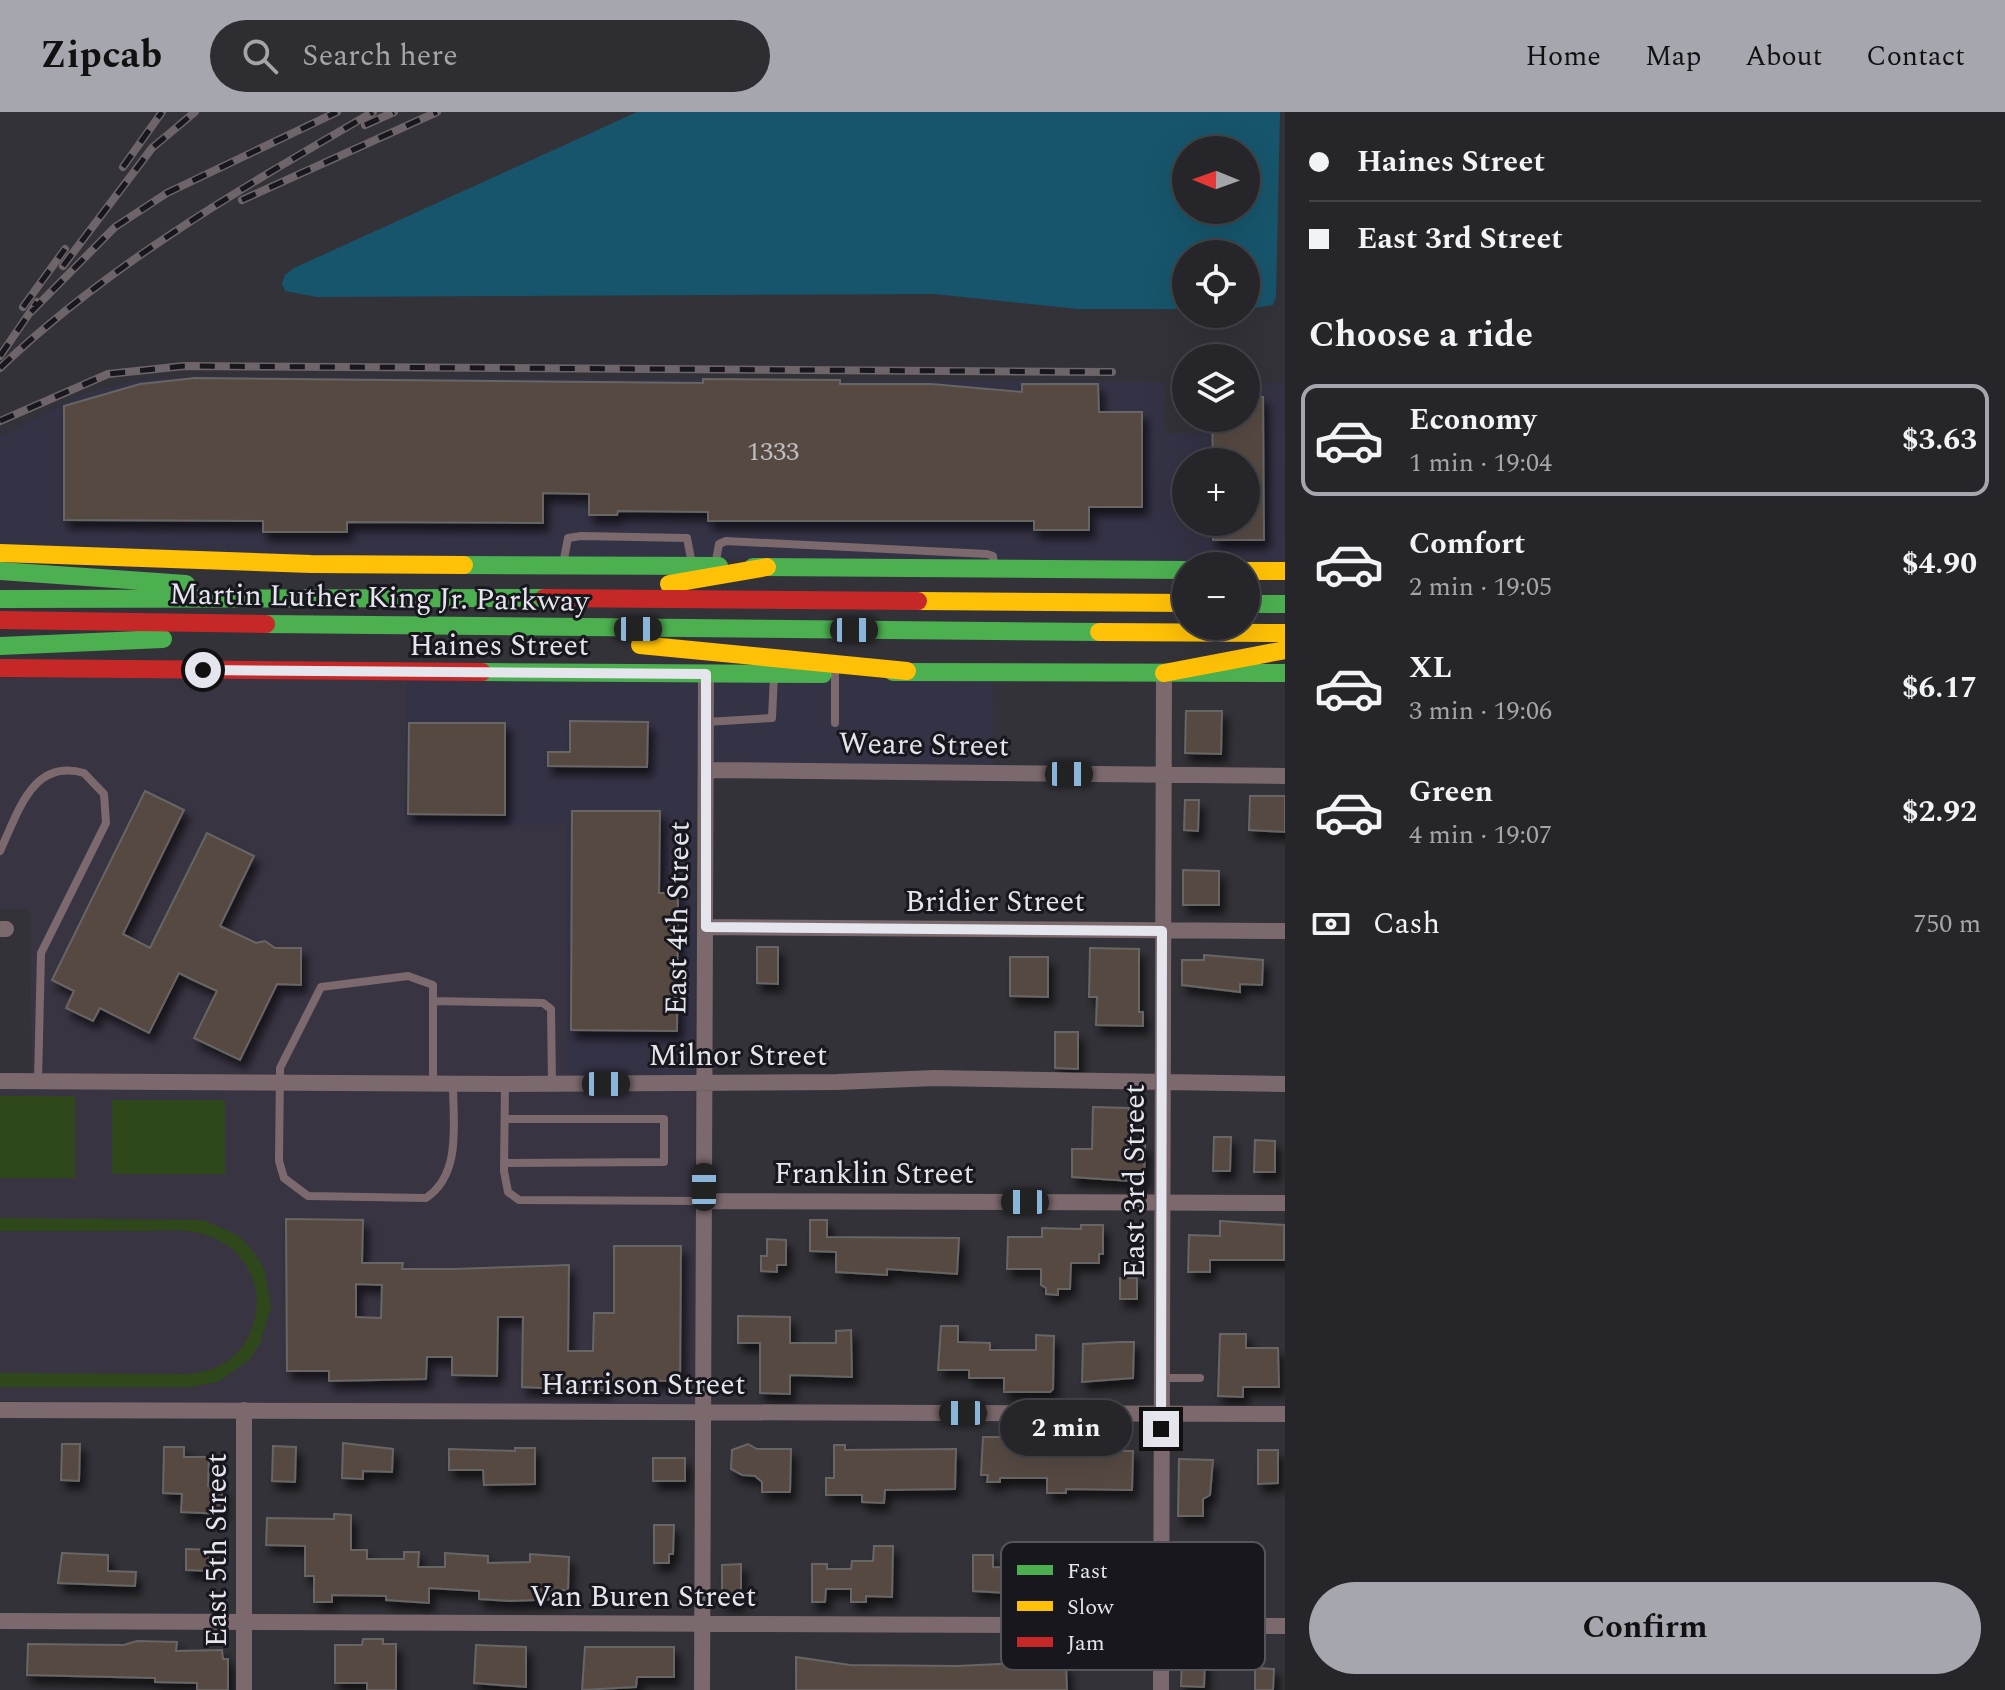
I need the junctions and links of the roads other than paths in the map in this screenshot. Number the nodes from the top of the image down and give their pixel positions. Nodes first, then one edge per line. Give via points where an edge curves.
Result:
1 (0, 553) edge
2 (563, 565) junction
3 (692, 566) junction
4 (715, 566) junction
5 (767, 567) junction
6 (994, 569) junction
7 (1172, 570) edge
8 (0, 571) edge
9 (1260, 571) edge
10 (1285, 571) edge
11 (265, 598) junction
12 (535, 598) junction
13 (0, 599) edge
14 (1172, 603) edge
15 (1260, 604) edge
16 (1285, 604) edge
17 (0, 620) edge
18 (403, 627) junction
19 (484, 628) junction
20 (1285, 633) edge
21 (0, 646) edge
22 (1285, 650) edge
23 (0, 668) edge
24 (907, 671) junction
25 (1164, 673) junction
26 (1285, 673) edge
27 (706, 674) junction
28 (774, 674) junction
29 (835, 674) junction
30 (706, 722) junction
31 (835, 723) dead end
32 (707, 770) junction
33 (1164, 775) junction
34 (1285, 776) edge
35 (0, 851) edge
36 (706, 927) junction
37 (1162, 931) junction
38 (1285, 931) edge
39 (433, 1001) junction
40 (0, 1081) edge
41 (38, 1081) junction
42 (1162, 1082) junction
43 (278, 1083) junction
44 (704, 1083) junction
45 (433, 1084) junction
46 (453, 1084) junction
47 (505, 1084) junction
48 (552, 1084) junction
49 (1285, 1084) edge
50 (505, 1119) junction
51 (504, 1163) junction
52 (704, 1201) junction
53 (1162, 1202) junction
54 (1285, 1203) edge
55 (1162, 1378) junction
56 (1200, 1378) dead end
57 (0, 1410) edge
58 (244, 1410) junction
59 (703, 1412) junction
60 (1162, 1413) junction
61 (1285, 1414) edge
62 (1162, 1542) edge
63 (0, 1621) edge
64 (244, 1622) junction
65 (702, 1624) junction
66 (1001, 1625) edge
67 (1161, 1670) edge
68 (244, 1690) edge
69 (702, 1690) edge
70 (1161, 1690) edge

1 - 2 main road via 221,562
2 - 3 main road
2 - 3 lane via 568,538 581,536 687,538
3 - 4 main road
4 - 5 main road
4 - 6 lane via 715,553 726,541 987,554 993,556
5 - 6 main road
5 - 12 main road via 708,580
6 - 7 main road
8 - 11 main road via 204,585
9 - 10 main road
11 - 12 main road, Martin Luther King Jr. Parkway
11 - 13 main road, Martin Luther King Jr. Parkway
12 - 14 main road, Martin Luther King Jr. Parkway
15 - 16 main road
17 - 18 main road, Martin Luther King Jr. Parkway
18 - 19 main road, Martin Luther King Jr. Parkway
18 - 21 main road
19 - 20 main road, Martin Luther King Jr. Parkway
19 - 24 main road
22 - 25 main road
23 - 27 main road, Haines Street
24 - 25 main road, Haines Street
24 - 29 main road, Haines Street
25 - 26 main road, Haines Street
25 - 33 street, East 3rd Street
27 - 28 main road, Haines Street
27 - 30 street, East 4th Street
28 - 29 main road, Haines Street
28 - 30 lane via 772,718
29 - 31 lane
30 - 32 street, East 4th Street
32 - 33 street, Weare Street
32 - 36 street, East 4th Street
33 - 34 street, Weare Street
33 - 37 street, East 3rd Street
35 - 41 lane via 28,793 43,776 70,769 84,773 104,794 106,823 41,953
36 - 37 street, Bridier Street
36 - 44 street, East 4th Street
37 - 38 street, Bridier Street
37 - 42 street, East 3rd Street
39 - 43 lane via 433,985 408,976 321,987 280,1068
39 - 45 lane
39 - 48 lane via 543,1003 551,1009
40 - 41 street, Milnor Street
41 - 43 street, Milnor Street
42 - 44 street, Milnor Street via 935,1078
42 - 49 street, Milnor Street
42 - 53 street, East 3rd Street
43 - 45 street, Milnor Street
43 - 46 lane via 279,1161 294,1188 308,1196 413,1201 438,1190 447,1176 452,1161
44 - 48 street, Milnor Street
44 - 52 street, East 4th Street
45 - 46 street, Milnor Street
46 - 47 street, Milnor Street
47 - 48 street, Milnor Street
47 - 50 lane
50 - 51 lane
50 - 51 lane via 664,1119 664,1162
51 - 52 lane via 508,1192 519,1200
52 - 53 street, Franklin Street
52 - 59 street, East 4th Street
53 - 54 street, Franklin Street
53 - 55 street, East 3rd Street
55 - 56 lane
55 - 60 street, East 3rd Street
57 - 58 street, Harrison Street
58 - 59 street, Harrison Street
58 - 64 street, East 5th Street
59 - 60 street, Harrison Street
59 - 65 street, East 4th Street
60 - 61 street, Harrison Street
60 - 62 street, East 3rd Street
63 - 64 street, Van Buren Street
64 - 65 street, Van Buren Street
64 - 68 street, East 5th Street
65 - 66 street, Van Buren Street
65 - 69 street, East 4th Street
67 - 70 street, East 3rd Street

